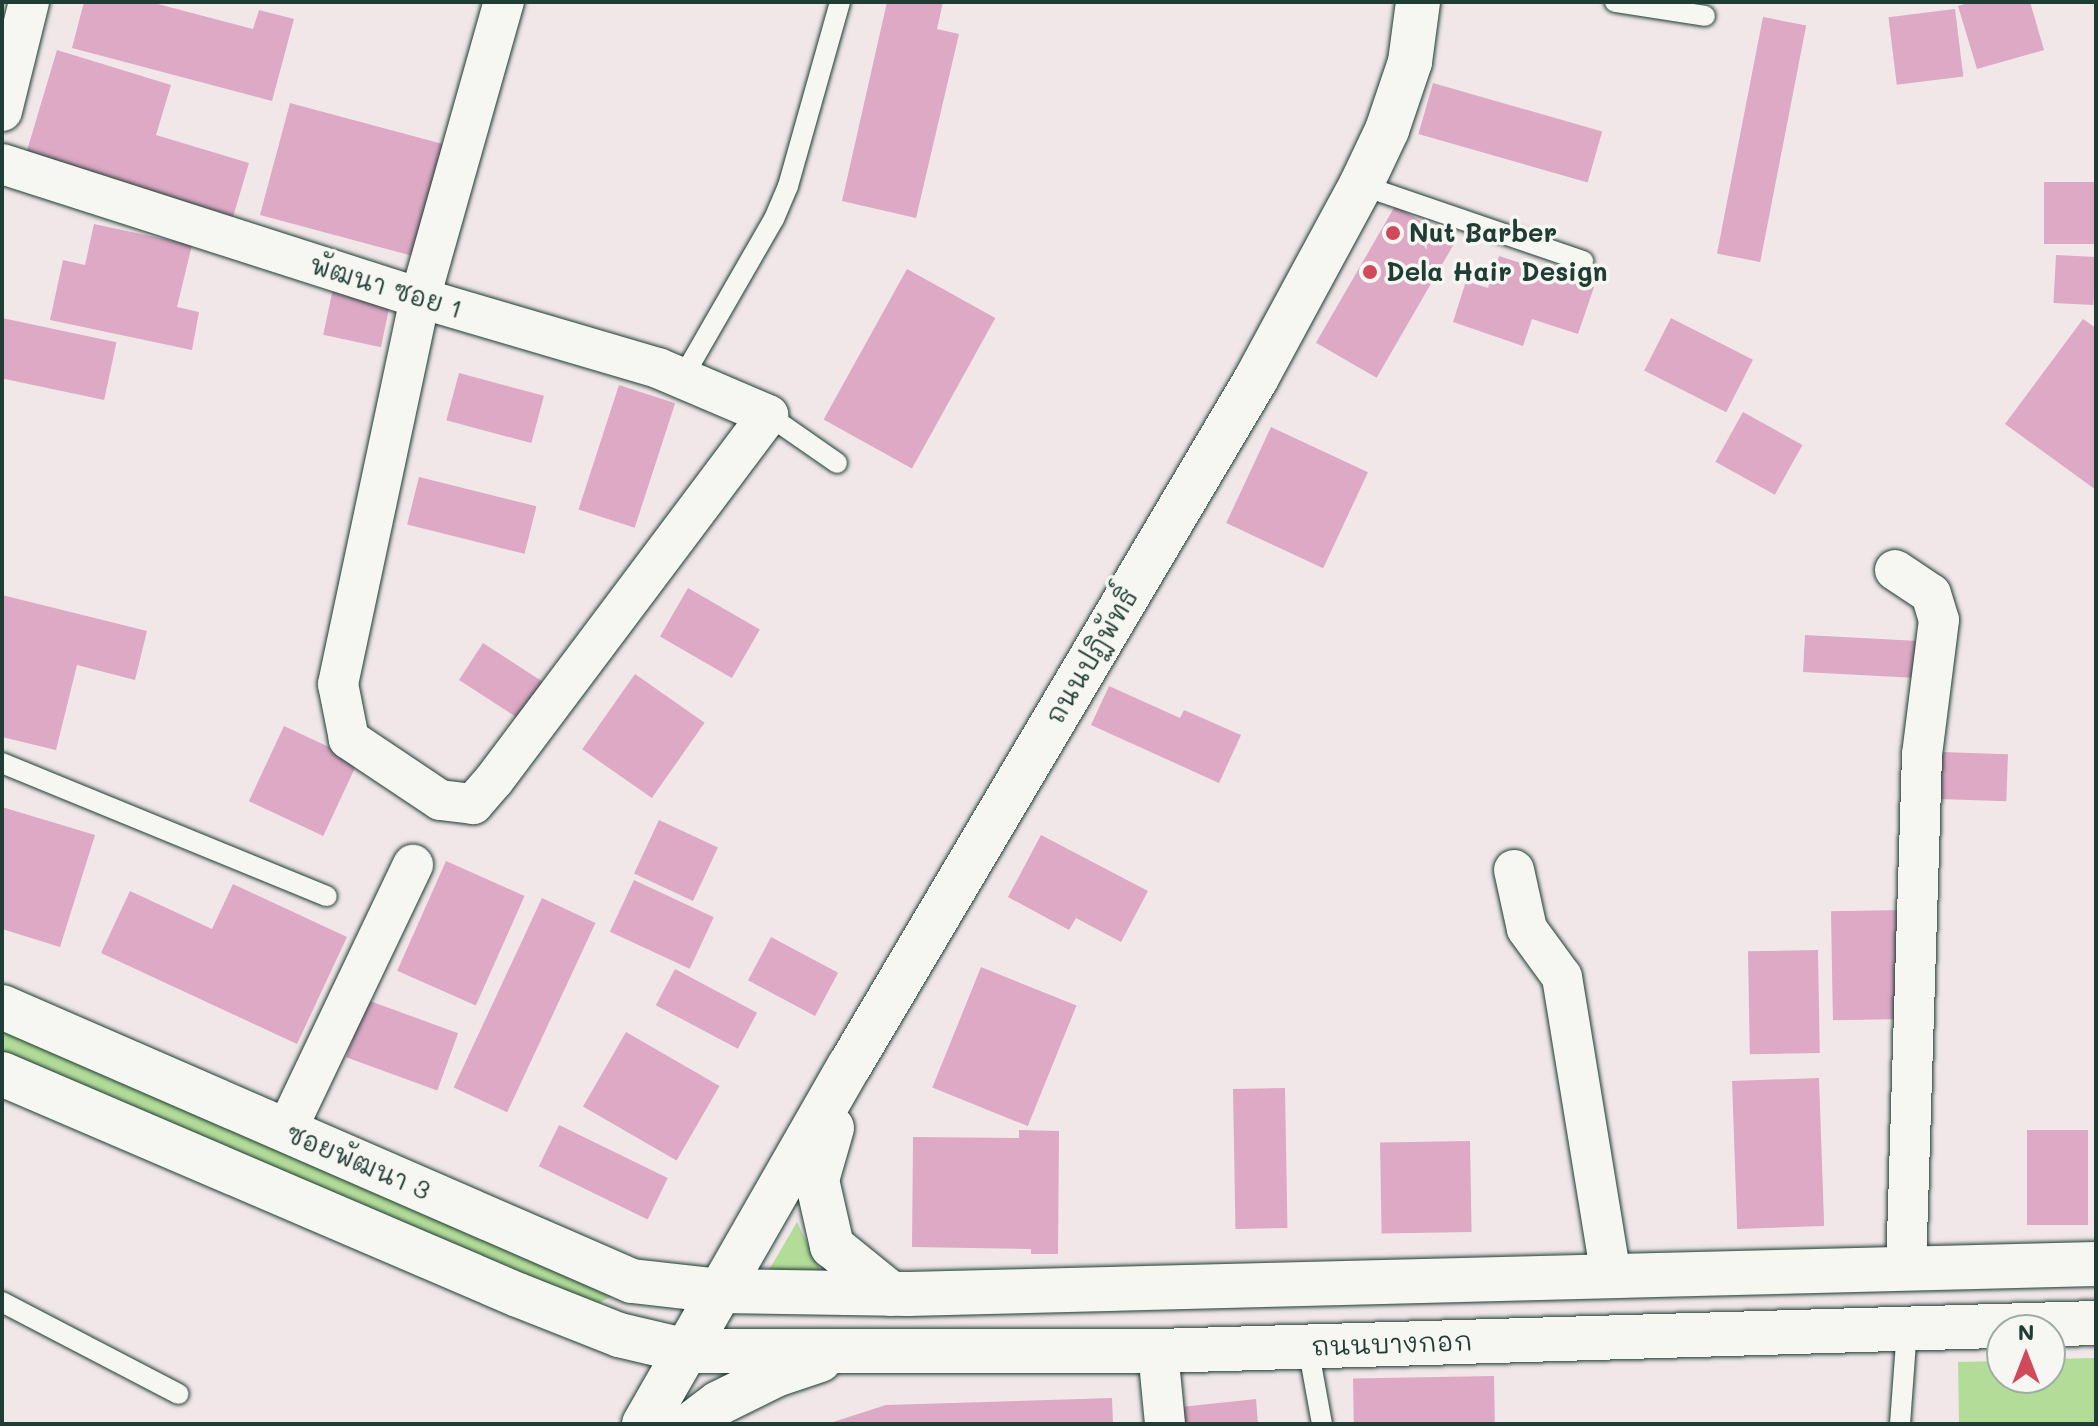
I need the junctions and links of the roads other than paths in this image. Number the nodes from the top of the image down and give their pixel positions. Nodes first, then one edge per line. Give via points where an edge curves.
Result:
1 (29, 2) edge
2 (504, 2) edge
3 (840, 2) edge
4 (1418, 2) edge
5 (1615, 2) edge
6 (1705, 16) dead end
7 (2, 111) edge
8 (2, 164) edge
9 (1361, 185) junction
10 (1583, 261) dead end
11 (420, 298) junction
12 (683, 377) junction
13 (768, 415) junction
14 (837, 463) dead end
15 (1895, 570) dead end
16 (2, 763) edge
17 (413, 865) dead end
18 (1514, 870) dead end
19 (327, 896) dead end
20 (2, 1007) edge
21 (850, 1065) junction
22 (2, 1074) edge
23 (286, 1131) junction
24 (2096, 1264) edge
25 (1906, 1269) junction
26 (1611, 1276) junction
27 (721, 1291) junction
28 (891, 1294) junction
29 (2, 1302) edge
30 (2096, 1323) edge
31 (1907, 1329) junction
32 (1308, 1347) junction
33 (687, 1351) junction
34 (848, 1351) junction
35 (1158, 1351) junction
36 (179, 1394) dead end
37 (714, 1417) edge
38 (644, 1424) edge
39 (1165, 1424) edge
40 (1322, 1424) edge
41 (1900, 1424) edge

1 - 7 street
2 - 11 street
3 - 12 lane via 788,186
4 - 9 main road, ถนนปฏิพัทธิ์ via 1410,62
5 - 6 lane
8 - 11 street, พัฒนา ซอย 1
9 - 10 lane
9 - 21 main road, ถนนปฏิพัทธิ์ via 1256,379
11 - 12 street, พัฒนา ซอย 1
11 - 13 street via 338,684 349,739 440,800 473,804 494,780
12 - 13 street, พัฒนา ซอย 1
13 - 14 lane
15 - 25 street via 1931,594 1939,620 1922,755
16 - 19 lane
17 - 23 street
18 - 26 street via 1527,929 1562,977
20 - 23 main road, ซอยพัฒนา 3
21 - 27 main road, ถนนปฏิพัทธิ์
21 - 28 main road via 817,1180 832,1246
22 - 33 main road via 518,1295 619,1335
23 - 27 main road, ซอยพัฒนา 3 via 632,1281
24 - 25 main road
25 - 26 main road
26 - 28 main road
27 - 28 main road
27 - 33 main road, ถนนปฏิพัทธิ์
29 - 36 lane
30 - 31 main road, ถนนบางกอก
31 - 32 main road, ถนนบางกอก
31 - 41 lane
32 - 35 main road, ถนนบางกอก
32 - 40 lane
33 - 34 main road, ถนนบางกอก
33 - 38 main road, ถนนปฏิพัทธิ์
34 - 35 main road, ถนนบางกอก
34 - 37 main road via 778,1374
35 - 39 street

